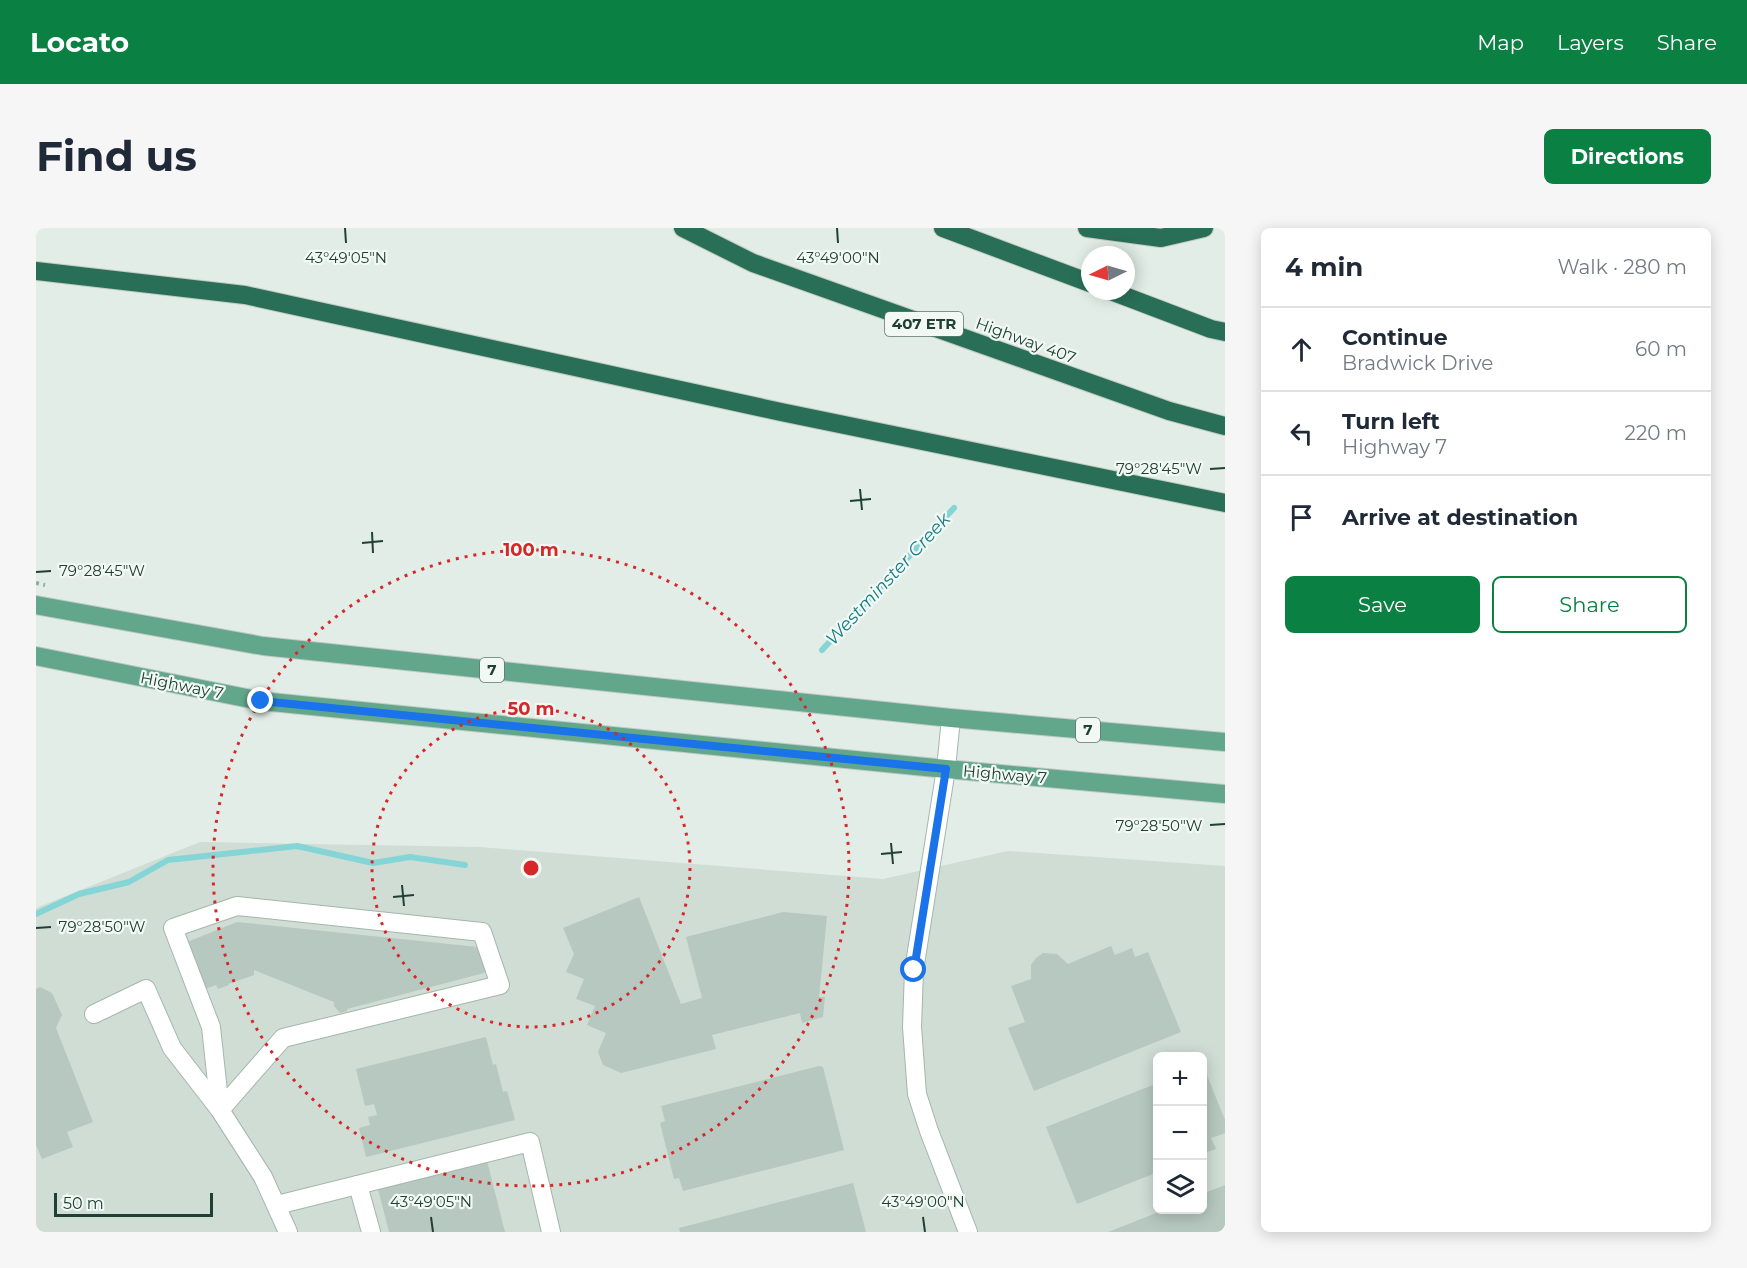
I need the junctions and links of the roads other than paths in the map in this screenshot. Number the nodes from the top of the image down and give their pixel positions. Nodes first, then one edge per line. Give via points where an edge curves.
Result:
1 (683, 228) edge
2 (943, 228) edge
3 (1087, 228) edge
4 (1204, 228) edge
5 (36, 271) edge
6 (1081, 280) edge
7 (1135, 300) edge
8 (1225, 332) edge
9 (1225, 426) edge
10 (1225, 503) edge
11 (36, 606) edge
12 (36, 656) edge
13 (951, 718) junction
14 (1225, 742) edge
15 (946, 769) junction
16 (1225, 794) edge
17 (94, 1014) dead end
18 (220, 1110) junction
19 (358, 1185) junction
20 (277, 1205) junction
21 (288, 1232) edge
22 (371, 1232) edge
23 (551, 1232) edge
24 (969, 1232) edge

1 - 9 highway, Highway 407 / 407 ETR via 753,263 1169,411
2 - 6 highway
3 - 4 highway via 1161,237
5 - 10 highway via 245,295
7 - 8 highway
11 - 13 main road, 7 via 263,646
12 - 15 main road, Highway 7 via 261,701
13 - 14 main road, 7
13 - 15 street
15 - 16 main road, Highway 7
15 - 24 street via 914,970 912,1028 917,1094
17 - 18 street via 146,989 172,1048
18 - 18 street via 211,1027 173,928 237,906 482,932 500,985 283,1038
18 - 20 street
19 - 20 street
19 - 22 street
19 - 23 street via 530,1143
20 - 21 street

